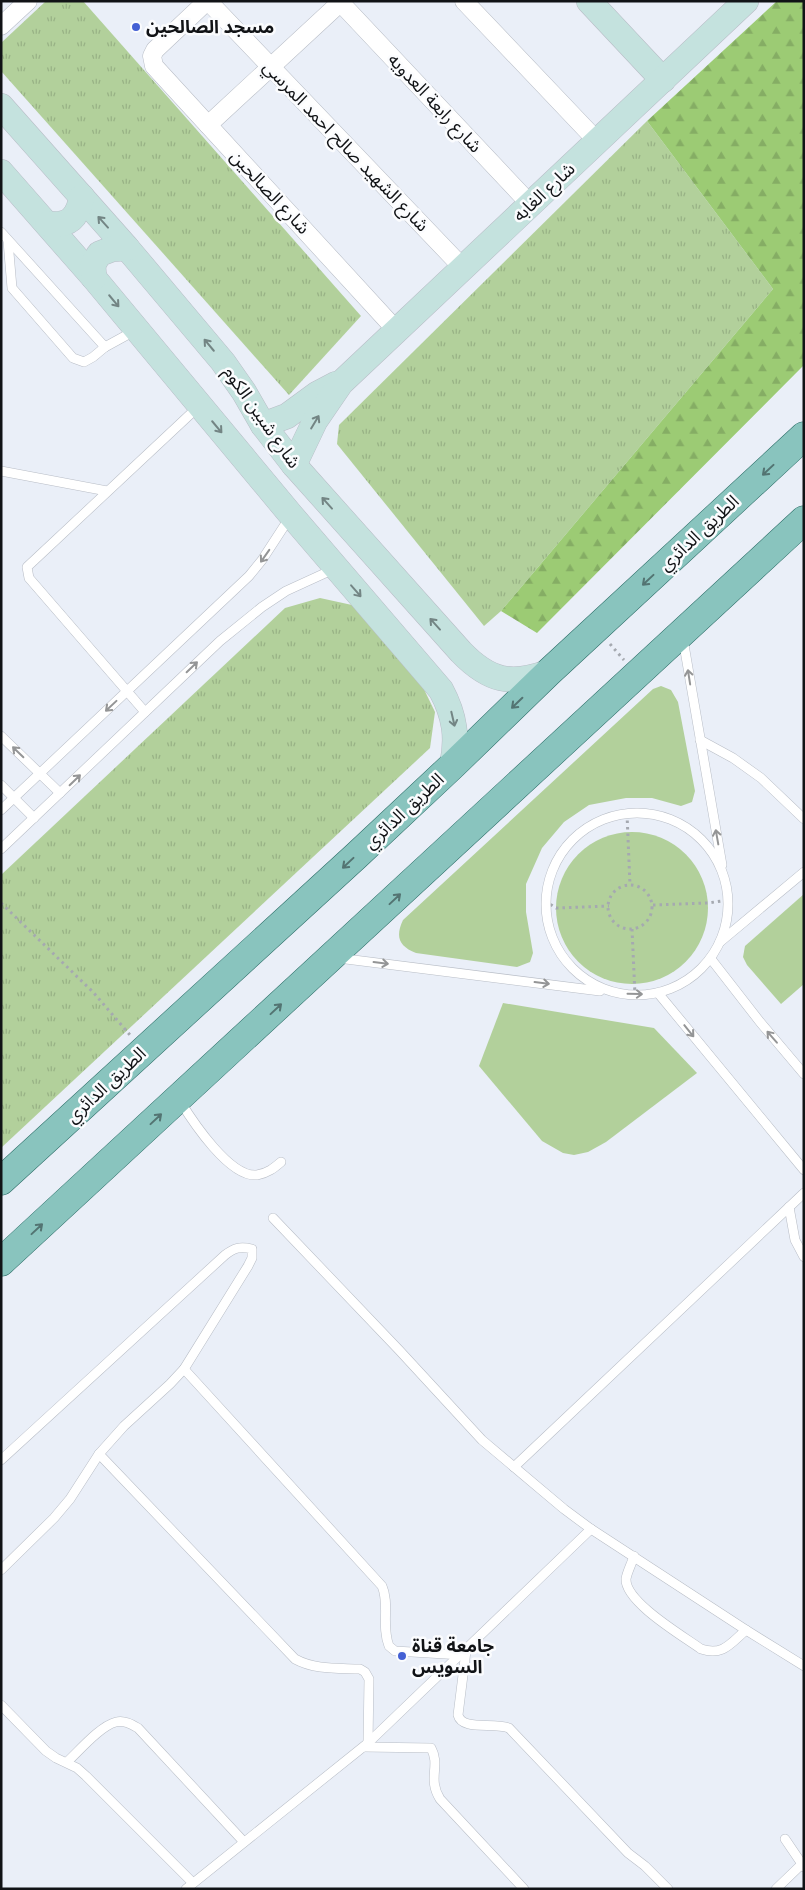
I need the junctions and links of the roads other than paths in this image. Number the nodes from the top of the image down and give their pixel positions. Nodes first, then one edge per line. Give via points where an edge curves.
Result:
1 (28, 1) edge
2 (207, 1) edge
3 (464, 1) edge
4 (589, 1) edge
5 (340, 2) edge
6 (735, 5) edge
7 (1, 26) edge
8 (271, 67) junction
9 (663, 80) junction
10 (1, 106) edge
11 (208, 126) junction
12 (598, 142) junction
13 (1, 172) edge
14 (82, 197) junction
15 (531, 205) junction
16 (48, 224) junction
17 (1, 232) edge
18 (8, 241) junction
19 (127, 248) junction
20 (463, 268) junction
21 (94, 278) junction
22 (137, 330) junction
23 (397, 330) junction
24 (105, 347) junction
25 (341, 383) junction
26 (199, 406) junction
27 (263, 425) junction
28 (804, 436) edge
29 (294, 465) junction
30 (1, 471) edge
31 (107, 491) junction
32 (291, 514) junction
33 (804, 520) edge
34 (336, 568) junction
35 (682, 633) junction
36 (461, 652) junction
37 (549, 672) junction
38 (431, 678) junction
39 (127, 691) junction
40 (145, 712) junction
41 (1, 736) edge
42 (700, 740) junction
43 (452, 766) junction
44 (40, 773) junction
45 (1, 785) edge
46 (60, 793) junction
47 (14, 798) junction
48 (1, 810) edge
49 (34, 818) junction
50 (804, 818) edge
51 (1, 849) edge
52 (804, 872) edge
53 (726, 885) junction
54 (720, 942) junction
55 (333, 957) junction
56 (711, 959) junction
57 (610, 992) junction
58 (658, 993) junction
59 (804, 1074) edge
60 (178, 1099) junction
61 (281, 1162) dead end
62 (804, 1170) edge
63 (1, 1181) edge
64 (804, 1193) edge
65 (789, 1207) junction
66 (273, 1218) dead end
67 (804, 1258) edge
68 (1, 1262) edge
69 (184, 1368) junction
70 (99, 1454) junction
71 (1, 1460) edge
72 (514, 1467) junction
73 (592, 1529) junction
74 (634, 1556) junction
75 (1, 1570) edge
76 (746, 1630) junction
77 (464, 1653) junction
78 (804, 1666) edge
79 (1, 1706) edge
80 (366, 1745) junction
81 (67, 1762) junction
82 (785, 1839) dead end
83 (244, 1842) junction
84 (803, 1866) edge
85 (189, 1886) edge
86 (524, 1889) edge
87 (668, 1889) edge
88 (776, 1889) edge

1 - 7 street
2 - 8 street, شارع الشهيد صالح احمد المرسي
2 - 11 street, شارع الصالحين via 152,56 154,66
3 - 12 street
4 - 9 street
5 - 8 street
5 - 15 street, شارع رابعة العدويه
6 - 9 street, شارع الغابه
8 - 11 street
8 - 20 street, شارع الشهيد صالح احمد المرسي
9 - 12 street, شارع الغابه
10 - 14 street, شارع شبين الكوم
11 - 23 street, شارع الصالحين
12 - 15 street, شارع الغابه
13 - 16 street, شارع شبين الكوم
14 - 16 street via 71,220 59,225
19 -> 14 street, شارع شبين الكوم
15 - 20 street, شارع الغابه
16 - 21 street, شارع شبين الكوم
17 - 18 lane
18 - 24 lane
18 - 24 lane via 12,288 74,358 84,362
19 - 21 street via 99,254 93,265
27 -> 19 street, شارع شبين الكوم via 223,362
20 - 23 street, شارع الغابه
21 -> 22 street, شارع شبين الكوم
22 - 24 lane
22 - 26 street, شارع شبين الكوم
23 - 25 street, شارع الغابه
25 - 27 street, شارع الغابه via 328,387 287,416
29 -> 25 street, شارع الغابه via 315,421
26 - 31 lane
26 -> 32 street, شارع شبين الكوم
27 - 29 street, شارع شبين الكوم
28 -> 37 main road, الطريق الدائري
36 -> 29 street, شارع شبين الكوم
30 - 31 lane
31 - 39 lane via 30,563 27,570 29,578
32 - 34 street, شارع شبين الكوم
32 -> 39 lane via 249,576
33 - 35 main road
34 -> 38 street, شارع شبين الكوم
40 -> 34 lane via 220,641 262,607 286,591
42 -> 35 lane
55 -> 35 main road
36 - 37 street, شارع شبين الكوم via 474,666 492,676 511,680
36 - 38 street via 450,670
37 -> 43 main road, الطريق الدائري
38 -> 43 street, شارع شبين الكوم via 454,719
39 - 40 lane
39 -> 44 lane
46 -> 40 lane
44 -> 41 lane
42 - 50 lane via 761,778
53 -> 42 lane
43 -> 63 main road, الطريق الدائري
44 - 46 lane
44 - 47 lane
45 - 47 lane
46 - 49 lane
47 - 48 lane
47 - 49 lane
49 - 51 lane
52 - 54 lane
53 - 54 lane via 726,922
53 - 57 lane via 716,860 700,838 678,823 653,815 626,814 602,820 579,834 562,852 550,876 545,901 548,925 556,947 570,967 588,982
54 - 56 lane
55 -> 57 lane
60 -> 55 main road
56 - 58 lane via 680,984
59 -> 56 lane
57 - 58 lane via 635,996
58 -> 62 lane
60 - 61 lane via 211,1143 242,1172 256,1175 270,1171
68 -> 60 main road
64 - 65 lane
65 - 67 lane via 795,1240
65 - 72 lane
66 - 72 lane via 482,1440
69 - 70 lane
69 - 71 lane via 248,1266 252,1248 242,1246 225,1255
69 - 77 lane via 382,1586 386,1595 385,1630 389,1646 395,1650
70 - 75 lane via 54,1518
70 - 80 lane via 295,1659 316,1667 366,1672 369,1679
72 - 73 lane
73 - 74 lane
73 - 77 lane
74 - 76 lane
74 - 76 lane via 626,1578 640,1605 701,1649 719,1652
76 - 78 lane
77 - 80 lane
77 - 87 lane via 459,1720 466,1725 509,1728 628,1853
79 - 81 lane via 46,1751
80 - 83 lane
80 - 86 lane via 431,1748 435,1761 433,1780 440,1799
81 - 83 lane via 106,1726 116,1721 128,1722 138,1728
81 - 85 lane via 86,1776
82 - 84 lane
83 - 85 lane
84 - 88 lane

